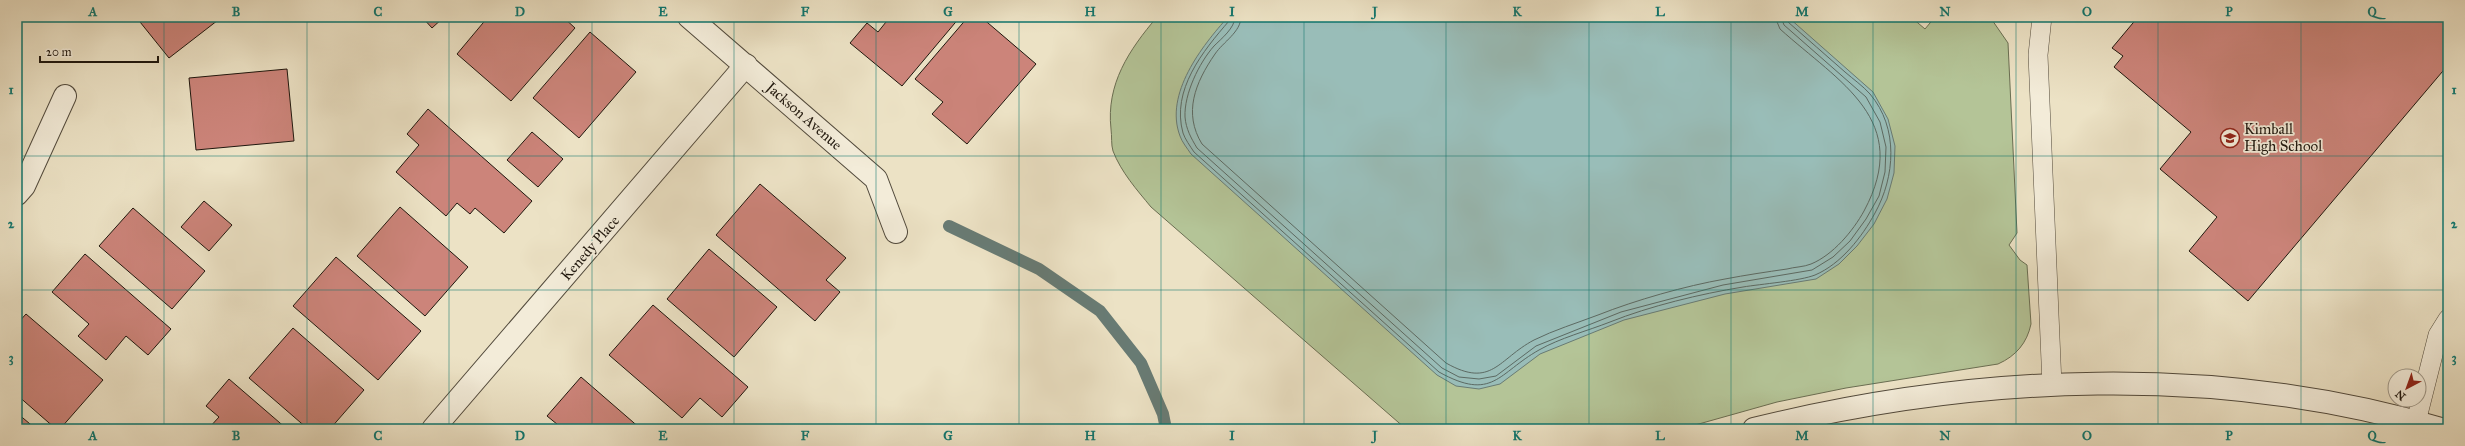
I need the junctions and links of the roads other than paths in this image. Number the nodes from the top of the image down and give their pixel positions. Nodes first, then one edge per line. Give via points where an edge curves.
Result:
1 (689, 17) edge
2 (2042, 17) edge
3 (746, 65) junction
4 (65, 96) dead end
5 (17, 194) edge
6 (896, 232) dead end
7 (2448, 319) edge
8 (2052, 385) junction
9 (2416, 422) junction
10 (433, 429) edge
11 (1754, 429) edge
12 (2441, 429) edge

1 - 3 street, Jackson Avenue
2 - 8 lane via 2038,55
3 - 6 street, Jackson Avenue via 876,179
3 - 10 street, Kenedy Place
4 - 5 street via 24,186
7 - 9 lane via 2438,335
8 - 9 street via 2146,384 2241,391 2351,406
8 - 11 street via 1930,395 1836,411
9 - 12 street

